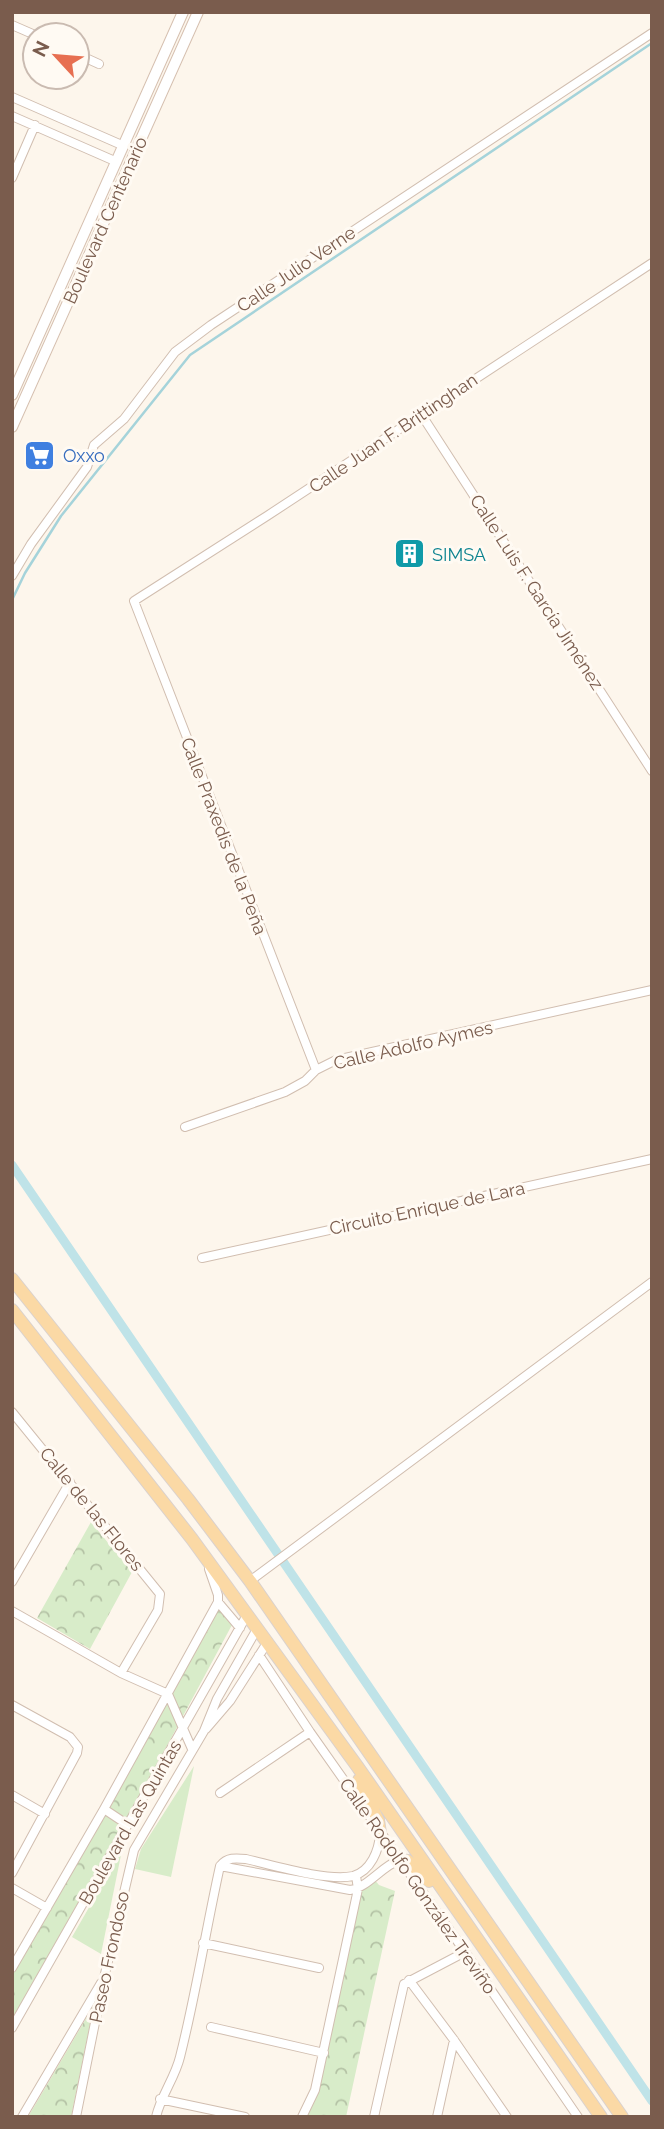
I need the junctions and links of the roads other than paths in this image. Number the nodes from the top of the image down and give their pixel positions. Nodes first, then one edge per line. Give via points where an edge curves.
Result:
1 (183, 12) edge
2 (198, 12) edge
3 (652, 33) edge
4 (91, 60) edge
5 (99, 64) dead end
6 (12, 97) edge
7 (12, 116) edge
8 (35, 125) junction
9 (124, 146) junction
10 (117, 162) junction
11 (12, 178) edge
12 (110, 211) junction
13 (81, 242) junction
14 (93, 248) junction
15 (652, 263) edge
16 (12, 395) edge
17 (421, 414) junction
18 (12, 427) edge
19 (12, 576) edge
20 (134, 601) joint
21 (652, 771) edge
22 (652, 990) edge
23 (316, 1070) junction
24 (185, 1127) dead end
25 (652, 1159) edge
26 (202, 1258) dead end
27 (12, 1279) edge
28 (652, 1282) edge
29 (12, 1310) edge
30 (14, 1417) edge
31 (70, 1482) junction
32 (205, 1556) junction
33 (250, 1581) junction
34 (12, 1582) edge
35 (218, 1602) junction
36 (12, 1611) edge
37 (247, 1615) junction
38 (240, 1628) junction
39 (257, 1629) junction
40 (267, 1643) junction
41 (259, 1656) junction
42 (236, 1664) junction
43 (249, 1671) junction
44 (121, 1673) junction
45 (225, 1683) junction
46 (238, 1690) junction
47 (168, 1694) junction
48 (12, 1705) edge
49 (183, 1729) junction
50 (204, 1731) junction
51 (310, 1732) junction
52 (192, 1749) junction
53 (357, 1766) junction
54 (220, 1793) dead end
55 (12, 1795) edge
56 (104, 1810) junction
57 (45, 1814) junction
58 (128, 1825) junction
59 (380, 1833) junction
60 (399, 1860) junction
61 (220, 1866) junction
62 (12, 1873) edge
63 (356, 1876) junction
64 (440, 1887) junction
65 (12, 1888) edge
66 (358, 1889) junction
67 (47, 1908) junction
68 (203, 1942) junction
69 (465, 1952) junction
70 (12, 1968) edge
71 (320, 1968) dead end
72 (104, 1978) junction
73 (409, 1980) junction
74 (211, 2027) dead end
75 (12, 2028) edge
76 (454, 2040) junction
77 (324, 2053) junction
78 (160, 2099) junction
79 (503, 2115) edge
80 (22, 2117) edge
81 (76, 2117) edge
82 (156, 2117) edge
83 (245, 2117) edge
84 (302, 2117) edge
85 (374, 2117) edge
86 (437, 2117) edge
87 (578, 2117) edge
88 (601, 2117) edge
89 (622, 2117) edge

1 - 9 main road, Boulevard Centenario
2 - 12 main road, Boulevard Centenario
3 - 19 street, Calle Julio Verne via 174,352 124,419 94,445 84,474
4 - 5 street
6 - 9 street
7 - 8 street
8 - 10 street
8 - 11 street
9 - 10 main road, Boulevard Centenario
9 - 12 main road via 127,157 108,201
10 - 13 main road, Boulevard Centenario
12 - 14 main road, Boulevard Centenario
13 - 14 main road
13 - 16 main road, Boulevard Centenario
14 - 18 main road, Boulevard Centenario
15 - 17 street, Calle Juan F. Brittinghan
17 - 20 street, Calle Juan F. Brittinghan
17 - 21 street, Calle Luis F. García Jiménez
20 - 23 street, Calle Praxedis de la Peña
22 - 23 street, Calle Adolfo Aymes via 336,1060
23 - 24 street, Calle Adolfo Aymes via 285,1092
25 - 26 street, Circuito Enrique de Lara
27 - 33 main road
28 - 33 street
29 - 32 main road
30 - 31 street, Calle de las Flores
31 - 34 street
31 - 44 street, Calle de las Flores via 160,1594 158,1610
32 - 35 street
32 - 37 main road
33 - 89 main road
35 - 38 street
35 - 47 street, Boulevard Las Quintas
36 - 44 street
37 - 38 street, Boulevard Las Quintas
37 - 39 main road
38 - 49 street, Boulevard Las Quintas
39 - 40 main road
39 - 42 street, Paseo Frondoso
40 - 41 street, Paseo Frondoso
40 - 53 main road
41 - 43 street, Paseo Frondoso
41 - 51 street, Calle Rodolfo González Treviño
42 - 43 street
42 - 45 street, Paseo Frondoso
43 - 46 street, Paseo Frondoso
44 - 47 street
45 - 46 street
45 - 50 street, Paseo Frondoso
46 - 50 street, Paseo Frondoso
47 - 49 street
47 - 56 street, Boulevard Las Quintas
48 - 57 street via 76,1742 77,1753
49 - 52 street
49 - 58 street, Boulevard Las Quintas
50 - 52 street, Paseo Frondoso
51 - 54 street
51 - 59 street, Calle Rodolfo González Treviño
52 - 72 street, Paseo Frondoso via 134,1850
53 - 59 main road
53 - 64 main road
55 - 57 street
56 - 58 street
56 - 67 street, Boulevard Las Quintas
57 - 62 street
58 - 75 street, Boulevard Las Quintas
59 - 60 street, Calle Rodolfo González Treviño
59 - 63 street via 378,1853
60 - 64 main road via 408,1861
60 - 66 street
60 - 69 street, Calle Rodolfo González Treviño
61 - 63 street via 227,1860 246,1859 336,1878
61 - 66 street via 341,1890
61 - 68 street
63 - 66 street
64 - 88 main road
65 - 67 street
66 - 77 street
67 - 70 street, Boulevard Las Quintas
68 - 71 street
68 - 78 street via 179,2061
69 - 73 street
69 - 87 street, Calle Rodolfo González Treviño
72 - 80 street
72 - 81 street, Paseo Frondoso
73 - 76 street
73 - 85 street via 402,1989
74 - 77 street
76 - 79 street
76 - 86 street
77 - 84 street via 315,2090
78 - 82 street
78 - 83 street

